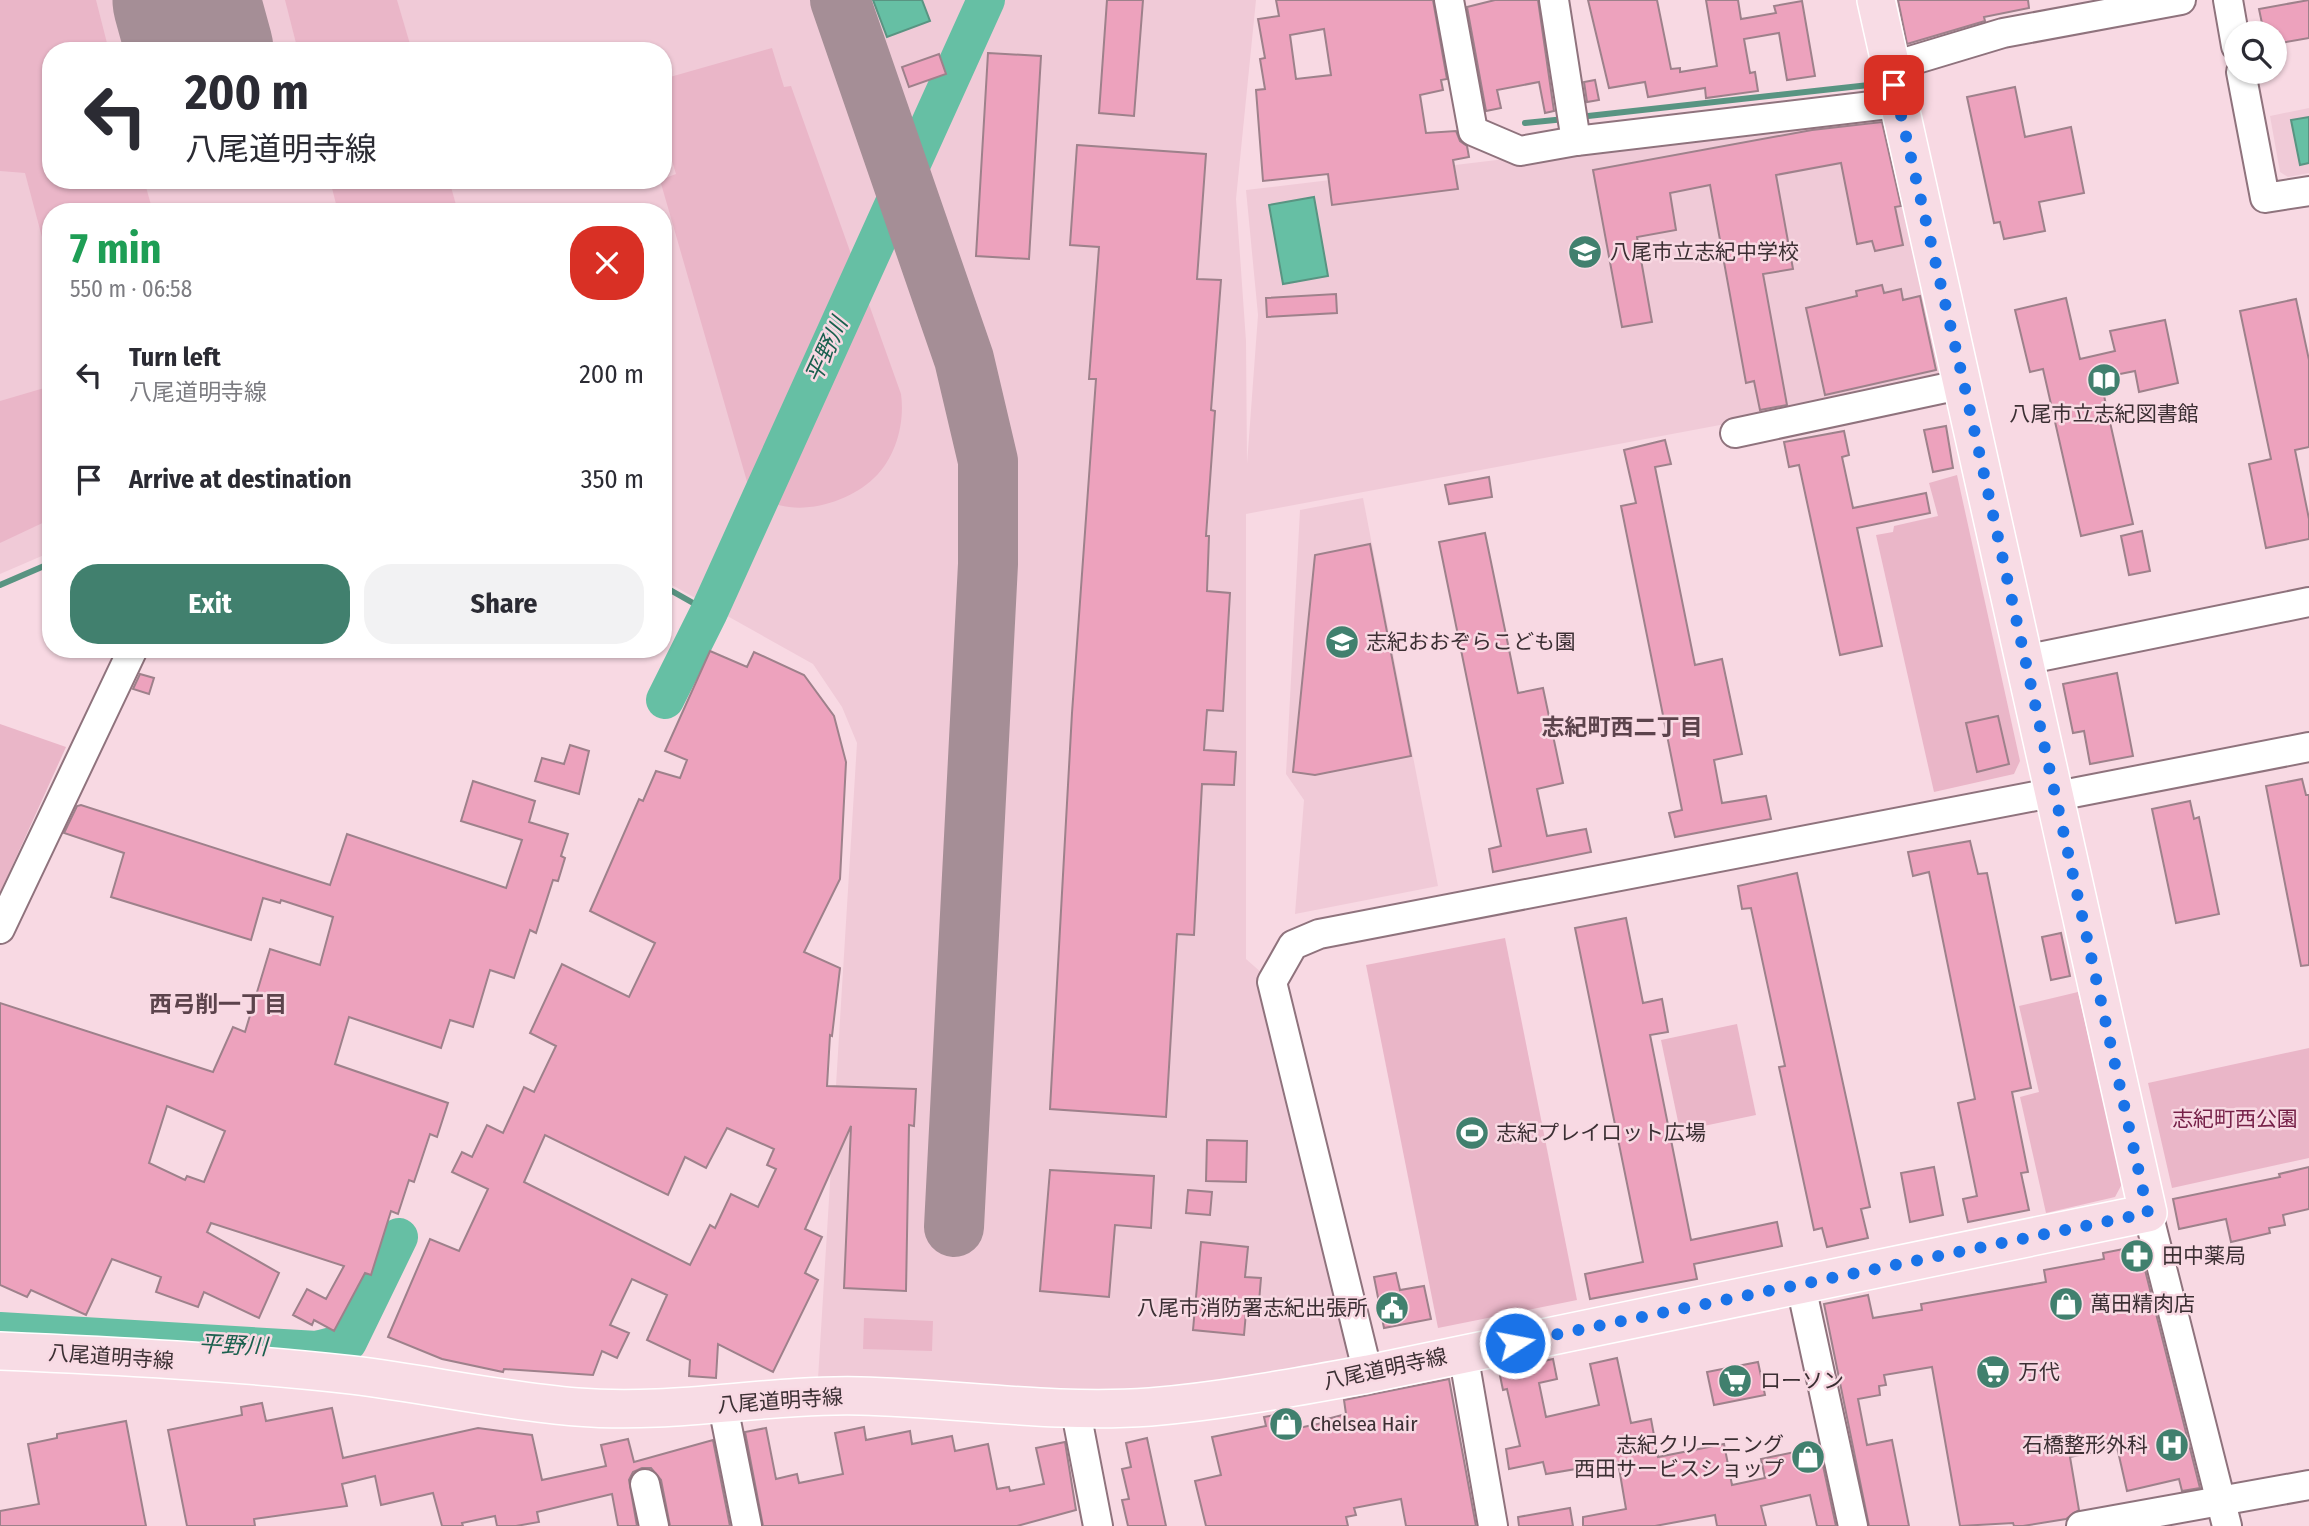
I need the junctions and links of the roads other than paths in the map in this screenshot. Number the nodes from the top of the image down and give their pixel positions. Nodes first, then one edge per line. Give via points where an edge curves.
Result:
1 (1449, 0) edge
2 (1554, 0) edge
3 (1876, 0) edge
4 (2181, 0) edge
5 (2228, 0) edge
6 (2232, 21) edge
7 (1889, 67) junction
8 (2243, 84) edge
9 (1898, 103) junction
10 (1576, 141) junction
11 (2309, 191) edge
12 (1964, 384) junction
13 (1735, 433) dead end
14 (2309, 602) edge
15 (129, 658) edge
16 (2024, 660) junction
17 (2309, 747) edge
18 (2056, 794) junction
19 (0, 929) edge
20 (2148, 1213) junction
21 (1801, 1286) junction
22 (0, 1351) edge
23 (1463, 1353) junction
24 (1368, 1374) junction
25 (723, 1406) junction
26 (1075, 1407) junction
27 (645, 1484) dead end
28 (2309, 1485) edge
29 (2224, 1514) edge
30 (1092, 1525) edge
31 (654, 1526) edge
32 (747, 1526) edge
33 (1493, 1526) edge
34 (1853, 1526) edge
35 (2081, 1526) edge

1 - 10 street via 1473,131 1520,151
2 - 10 street
3 - 7 main road
4 - 7 street via 2003,33
5 - 6 street
7 - 9 main road
8 - 11 street via 2265,198
9 - 10 street
9 - 12 main road
12 - 13 street
12 - 16 main road
14 - 16 street
15 - 19 street
16 - 18 main road
17 - 18 street
18 - 20 main road
18 - 24 street via 1319,934 1293,945 1272,982
20 - 21 main road, 八尾道明寺線
20 - 29 street
21 - 23 main road, 八尾道明寺線
21 - 34 street
22 - 25 main road, 八尾道明寺線 via 350,1375 575,1407 644,1411
23 - 24 main road, 八尾道明寺線
23 - 33 street
24 - 26 main road, 八尾道明寺線 via 1148,1407
25 - 26 main road, 八尾道明寺線 via 817,1395
25 - 32 street
26 - 30 street
27 - 31 street
28 - 29 street
29 - 35 street

